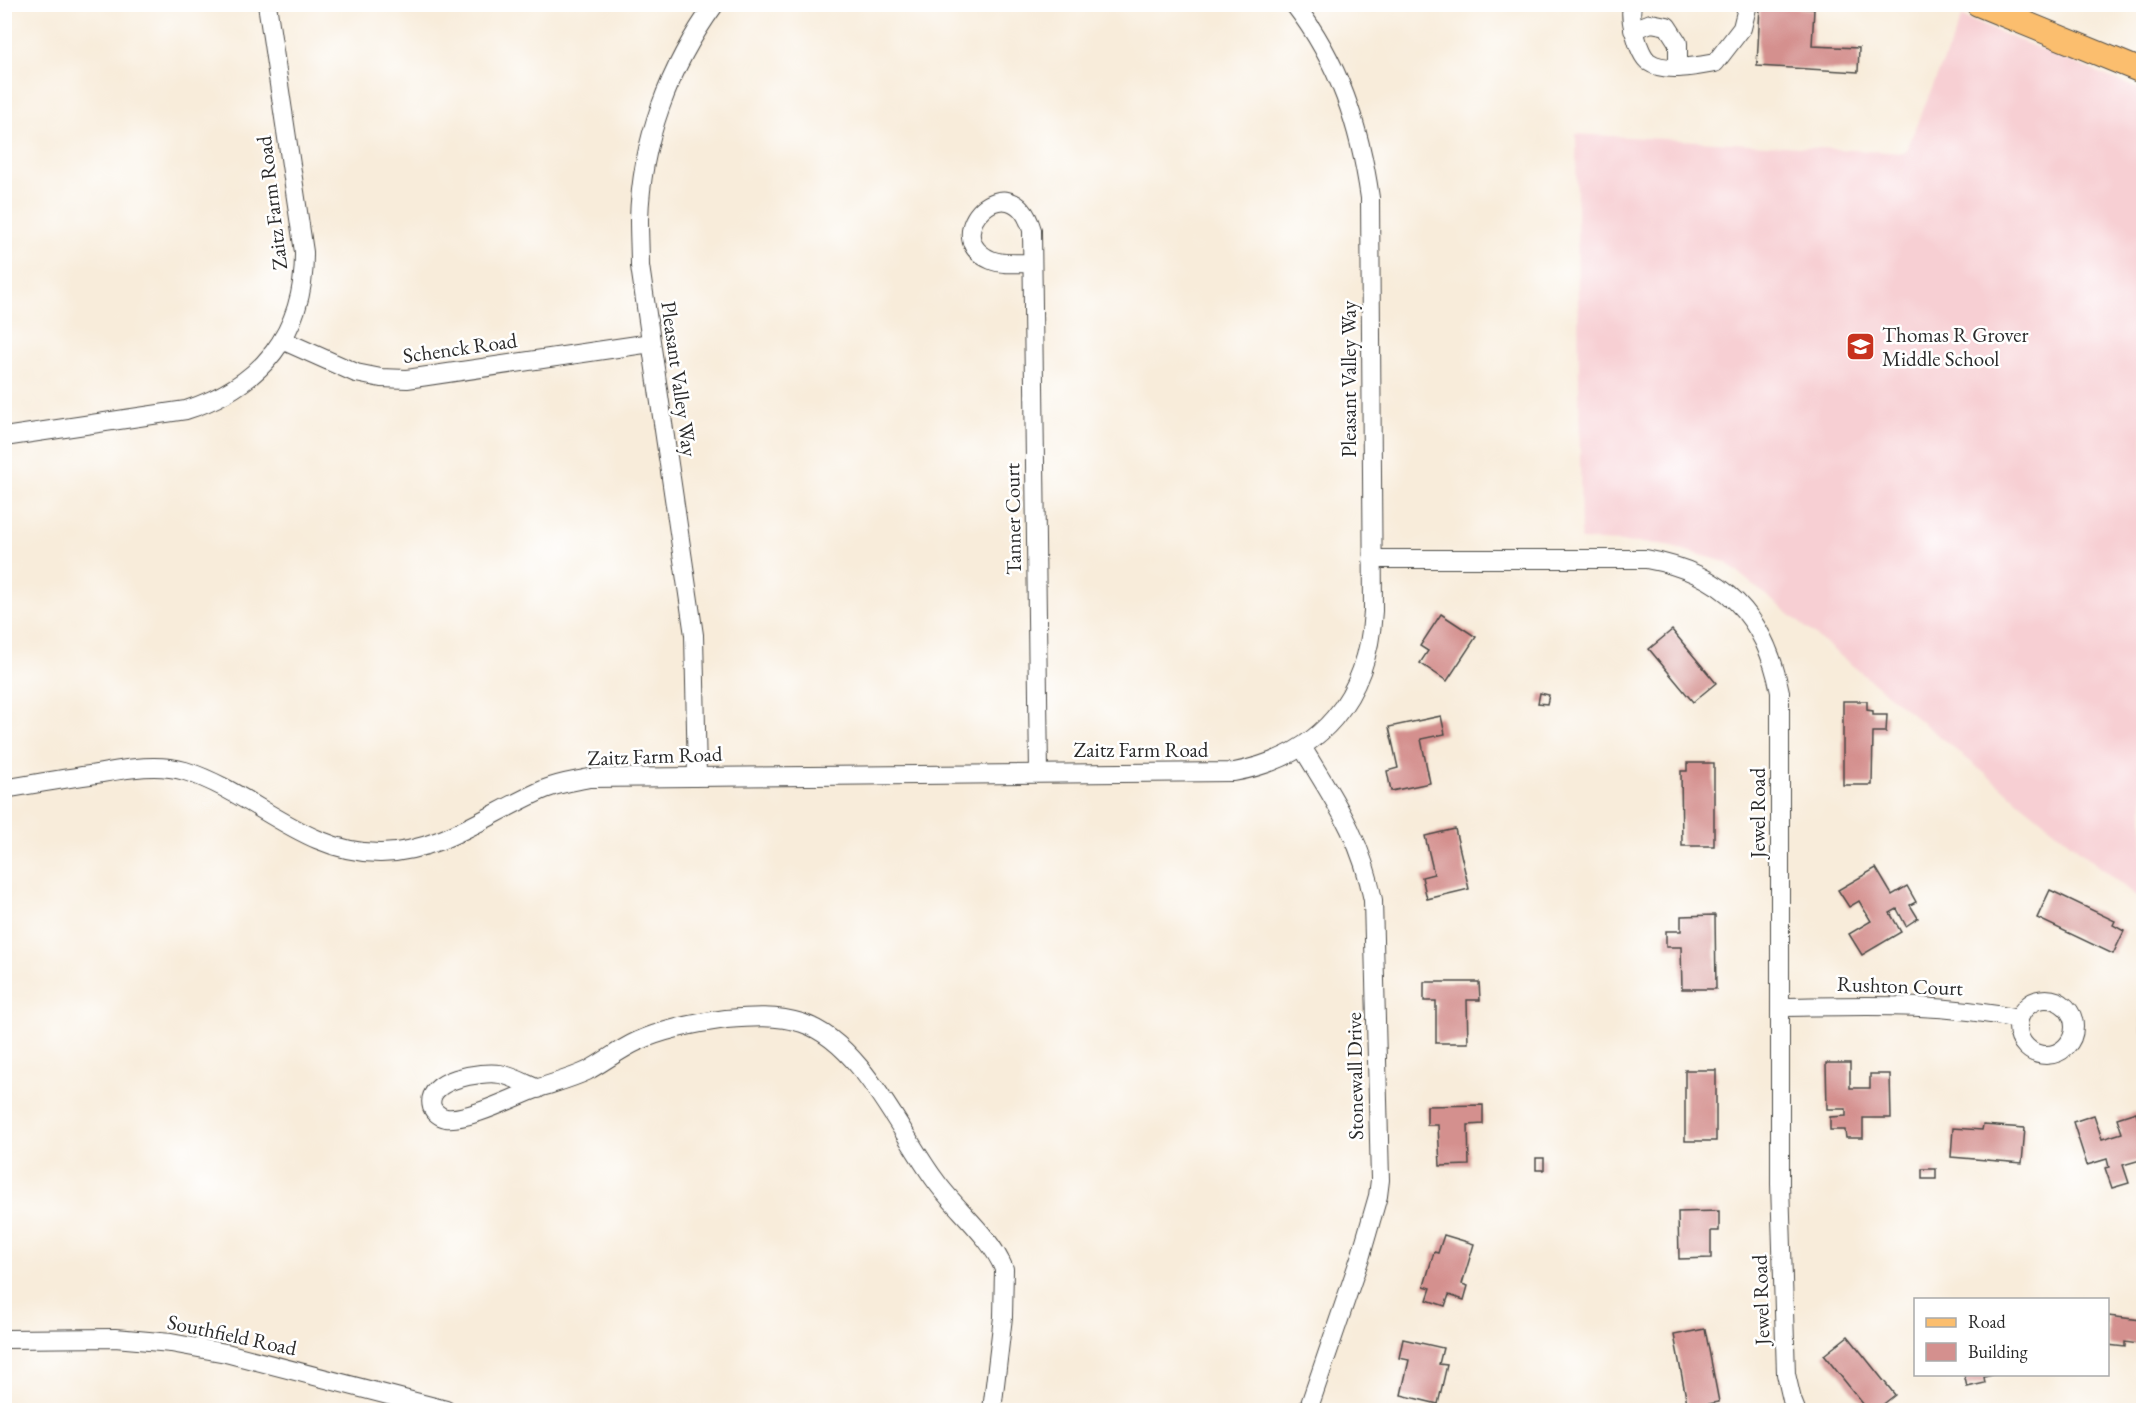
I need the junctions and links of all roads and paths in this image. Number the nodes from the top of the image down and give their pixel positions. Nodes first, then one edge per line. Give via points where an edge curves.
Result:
1 (267, 4) edge
2 (715, 4) edge
3 (1294, 4) edge
4 (1632, 4) edge
5 (1748, 4) edge
6 (1978, 4) edge
7 (1633, 30) junction
8 (1678, 68) junction
9 (2144, 72) edge
10 (1032, 263) dead end
11 (282, 340) junction
12 (651, 344) junction
13 (4, 437) edge
14 (1372, 559) junction
15 (1302, 747) junction
16 (1039, 773) junction
17 (697, 776) junction
18 (4, 789) edge
19 (1780, 1007) junction
20 (2018, 1019) dead end
21 (538, 1089) junction
22 (4, 1339) edge
23 (446, 1410) edge
24 (992, 1410) edge
25 (1308, 1410) edge
26 (1796, 1410) edge

1 - 11 street, Zaitz Farm Road via 304,252 301,291
2 - 12 street, Pleasant Valley Way via 681,58 664,95 642,179 640,266
3 - 14 street, Pleasant Valley Way via 1327,53 1346,93 1358,129 1370,198
4 - 7 street
5 - 8 street via 1742,28 1715,63
6 - 9 main road
7 - 8 street via 1649,62
7 - 8 street via 1651,23 1667,26 1678,43
10 - 16 street, Tanner Court
11 - 12 street, Schenck Road via 356,374 407,379
11 - 13 street, Zaitz Farm Road via 252,376 209,403 186,410
12 - 17 street, Pleasant Valley Way via 694,635
14 - 15 street, Pleasant Valley Way via 1372,627 1366,660 1342,709
14 - 19 street, Jewel Road via 1646,559 1698,574 1740,604 1767,645 1780,692
15 - 16 street, Zaitz Farm Road via 1277,760 1234,772
15 - 25 street, Stonewall Drive via 1347,821 1368,872 1380,1180 1361,1255
16 - 17 street, Zaitz Farm Road
17 - 18 street, Zaitz Farm Road via 589,778 547,788 434,843 380,853 327,844 207,779 183,771 134,768
19 - 20 street, Rushton Court via 1920,1006
19 - 26 street, Jewel Road via 1786,1374
21 - 21 street via 466,1115 446,1118 432,1106 437,1087 486,1073 501,1074
21 - 24 street via 578,1075 637,1042 669,1030 768,1016 803,1024 825,1035 849,1055 934,1179 1001,1262 1003,1317
22 - 23 street, Southfield Road via 115,1338 182,1345

